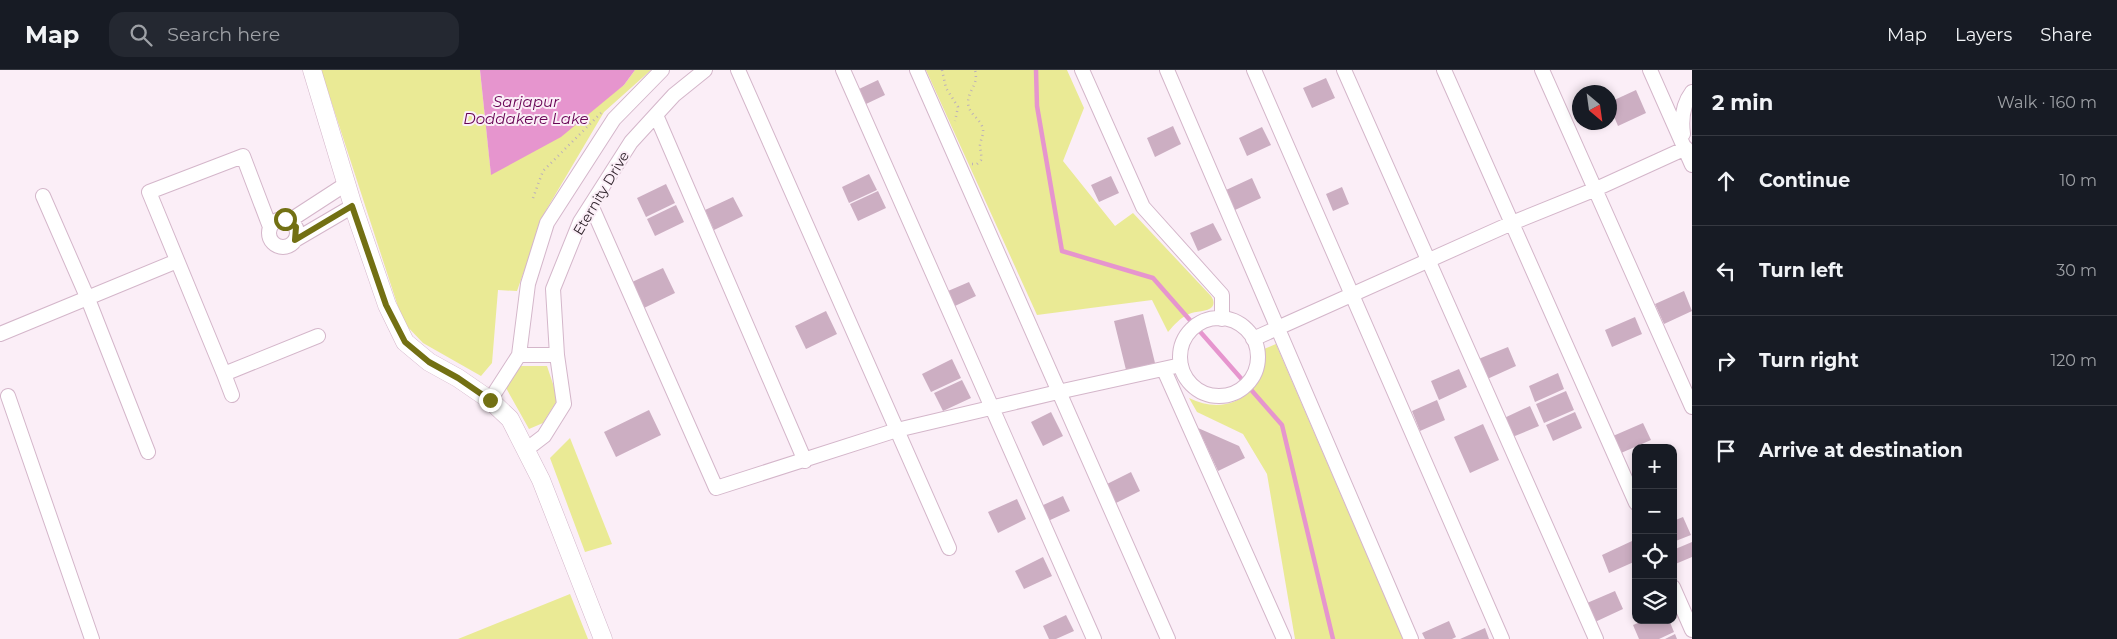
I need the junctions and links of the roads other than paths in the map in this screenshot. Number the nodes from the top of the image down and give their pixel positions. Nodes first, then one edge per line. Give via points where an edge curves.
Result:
1 (312, 70) edge
2 (662, 70) edge
3 (705, 70) edge
4 (738, 70) edge
5 (843, 70) edge
6 (917, 70) edge
7 (1082, 70) edge
8 (1167, 70) edge
9 (1254, 70) edge
10 (1344, 70) edge
11 (1444, 70) edge
12 (1542, 70) edge
13 (1650, 70) edge
14 (1692, 92) edge
15 (656, 115) junction
16 (1689, 152) edge
17 (1692, 165) edge
18 (346, 184) junction
19 (1596, 190) junction
20 (43, 196) dead end
21 (591, 205) junction
22 (352, 206) junction
23 (290, 221) junction
24 (1512, 223) junction
25 (270, 227) junction
26 (295, 240) junction
27 (1428, 260) junction
28 (177, 261) junction
29 (1352, 295) junction
30 (88, 299) junction
31 (1222, 319) junction
32 (1277, 328) junction
33 (0, 334) edge
34 (318, 336) dead end
35 (1254, 339) junction
36 (520, 355) junction
37 (557, 355) junction
38 (1182, 365) junction
39 (1164, 370) junction
40 (224, 374) junction
41 (1058, 392) junction
42 (232, 395) dead end
43 (8, 396) dead end
44 (490, 400) junction
45 (991, 407) junction
46 (1692, 407) edge
47 (897, 430) junction
48 (527, 449) junction
49 (148, 452) dead end
50 (805, 460) junction
51 (1632, 494) edge
52 (949, 548) dead end
53 (1677, 597) edge
54 (1692, 630) edge
55 (92, 639) edge
56 (603, 639) edge
57 (1094, 639) edge
58 (1168, 639) edge
59 (1284, 639) edge
60 (1411, 639) edge
61 (1502, 639) edge
62 (1596, 639) edge

1 - 18 main road
2 - 36 street, Eternity Drive via 614,119 546,224 528,284
3 - 15 street, Eternity Drive via 674,95
4 - 47 street
5 - 45 street
6 - 41 street
7 - 31 street via 1143,206 1222,295
8 - 32 street
9 - 29 street
10 - 27 street
11 - 24 street
12 - 19 street
13 - 16 street
14 - 16 street via 1682,116
15 - 21 street, Eternity Drive via 631,142
15 - 50 street
16 - 17 street
16 - 19 street
18 - 22 main road
18 - 23 street
19 - 24 street
19 - 46 street
20 - 30 street
21 - 37 street, Eternity Drive via 580,222 553,289
21 - 50 street via 716,488
22 - 26 street
22 - 44 main road via 386,305 405,342 429,362
23 - 25 street via 277,220
23 - 26 street via 296,227
24 - 27 street
24 - 51 street
25 - 26 street via 269,236 274,244 283,247
25 - 28 street via 243,156 149,192
27 - 29 street
27 - 62 street
28 - 30 street
28 - 40 street
29 - 32 street
29 - 61 street
30 - 33 street
30 - 49 street
31 - 35 street via 1245,328
31 - 38 street via 1206,321 1193,329 1181,350
32 - 35 street
32 - 60 street
34 - 40 street
35 - 38 street via 1258,351 1256,369 1247,384 1232,394 1214,396 1197,389 1185,376
36 - 37 street
36 - 44 street, Eternity Drive
37 - 48 street, Eternity Drive via 564,404 544,436
38 - 39 street
39 - 41 street
39 - 59 street
40 - 42 street
41 - 45 street
41 - 58 street
43 - 55 street
44 - 48 main road via 510,419
45 - 47 street
45 - 57 street
47 - 50 street
47 - 52 street
48 - 56 main road
53 - 54 street

